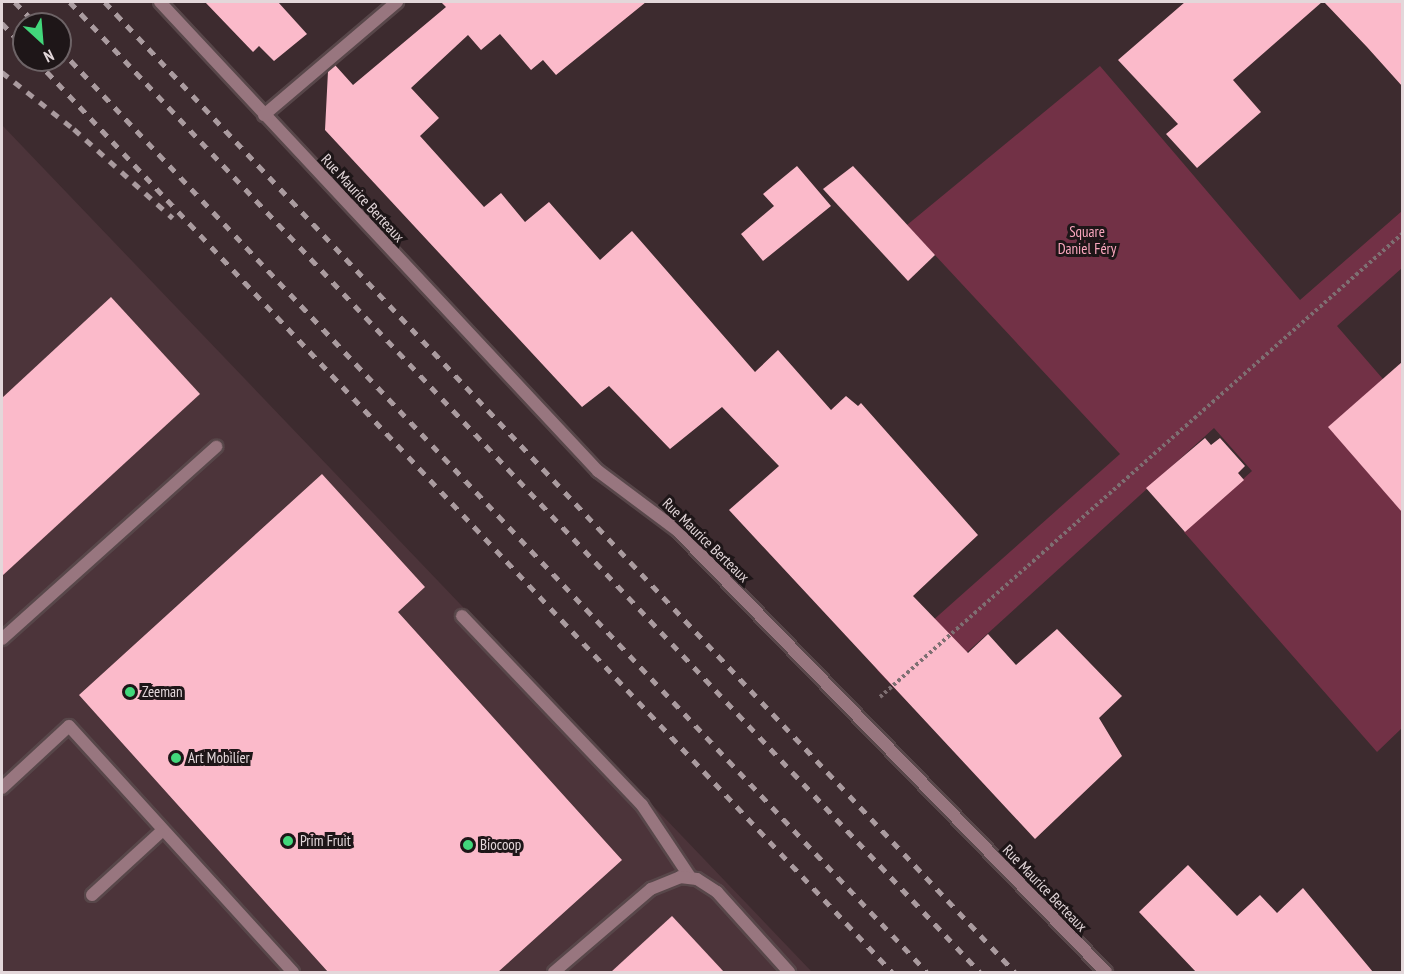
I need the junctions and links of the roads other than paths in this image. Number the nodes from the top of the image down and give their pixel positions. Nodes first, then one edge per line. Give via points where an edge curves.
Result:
1 (160, 2) edge
2 (397, 2) edge
3 (264, 115) junction
4 (216, 447) dead end
5 (462, 616) dead end
6 (2, 639) edge
7 (2, 788) edge
8 (164, 830) junction
9 (690, 877) junction
10 (92, 895) dead end
11 (293, 972) edge
12 (554, 972) edge
13 (789, 972) edge
14 (1106, 972) edge

1 - 3 street, Rue Maurice Berteaux
2 - 3 street
3 - 14 street, Rue Maurice Berteaux via 598,471 662,516
4 - 6 street
5 - 9 street via 642,805
7 - 8 street via 69,726
8 - 10 street
8 - 11 street
9 - 12 street via 671,879 651,889
9 - 13 street via 717,892

